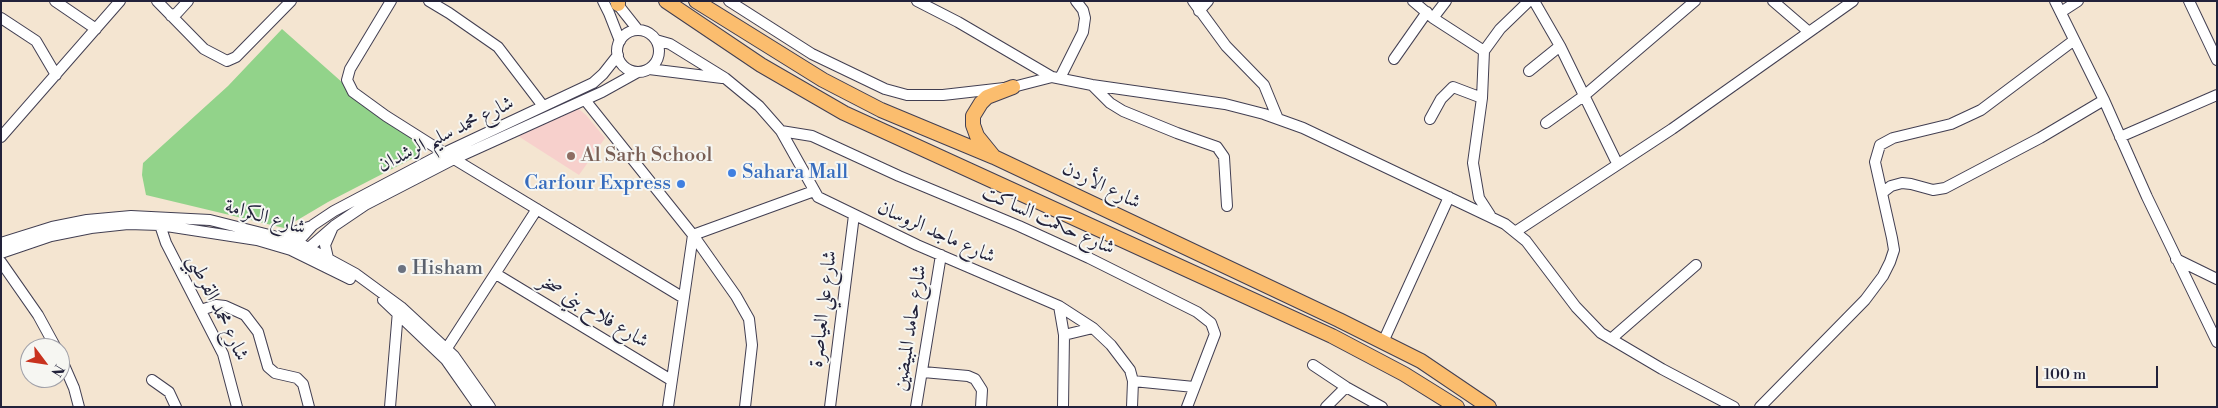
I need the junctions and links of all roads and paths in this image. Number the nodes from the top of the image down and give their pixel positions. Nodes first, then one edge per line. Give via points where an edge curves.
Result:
1 (56, 1) edge
2 (120, 1) edge
3 (157, 1) edge
4 (188, 1) edge
5 (291, 1) edge
6 (391, 1) edge
7 (429, 1) edge
8 (602, 1) edge
9 (666, 1) edge
10 (696, 1) edge
11 (729, 1) edge
12 (1076, 1) edge
13 (1193, 1) edge
14 (1208, 1) edge
15 (1413, 1) edge
16 (1446, 1) edge
17 (1529, 1) edge
18 (1534, 1) edge
19 (1695, 1) edge
20 (1773, 1) edge
21 (1853, 1) edge
22 (2055, 1) edge
23 (2078, 1) edge
24 (2189, 1) edge
25 (617, 2) edge
26 (921, 2) edge
27 (1199, 11) junction
28 (2061, 12) junction
29 (1430, 15) junction
30 (171, 16) junction
31 (1, 18) edge
32 (96, 29) junction
33 (638, 30) junction
34 (1809, 32) junction
35 (656, 40) junction
36 (620, 41) junction
37 (2073, 41) junction
38 (1560, 46) junction
39 (1484, 51) junction
40 (618, 55) junction
41 (1394, 59) dead end
42 (2217, 60) edge
43 (649, 69) junction
44 (1529, 71) dead end
45 (638, 72) junction
46 (56, 75) junction
47 (725, 78) junction
48 (1056, 78) junction
49 (1092, 85) junction
50 (1013, 87) junction
51 (1585, 95) junction
52 (2217, 95) edge
53 (1482, 98) junction
54 (585, 100) junction
55 (2104, 100) junction
56 (543, 106) junction
57 (1278, 119) junction
58 (1430, 119) dead end
59 (1546, 123) dead end
60 (781, 131) junction
61 (2120, 137) junction
62 (1, 138) edge
63 (444, 153) junction
64 (994, 157) junction
65 (454, 159) junction
66 (1617, 163) junction
67 (814, 191) junction
68 (1882, 193) junction
69 (1449, 198) junction
70 (1227, 206) dead end
71 (537, 209) junction
72 (854, 215) junction
73 (1491, 216) junction
74 (160, 225) junction
75 (313, 225) junction
76 (334, 226) junction
77 (1515, 232) junction
78 (692, 235) junction
79 (278, 237) junction
80 (1, 243) edge
81 (294, 246) junction
82 (305, 251) junction
83 (1, 253) edge
84 (941, 255) junction
85 (328, 258) junction
86 (2176, 259) junction
87 (1, 262) edge
88 (1696, 265) dead end
89 (496, 274) junction
90 (2217, 279) edge
91 (682, 297) junction
92 (1059, 306) junction
93 (201, 310) junction
94 (399, 310) junction
95 (1093, 328) junction
96 (1064, 336) junction
97 (51, 338) edge
98 (1611, 339) junction
99 (1383, 342) junction
100 (2217, 342) edge
101 (447, 348) junction
102 (1313, 365) dead end
103 (923, 372) junction
104 (70, 379) edge
105 (152, 380) dead end
106 (671, 380) junction
107 (1134, 380) junction
108 (1194, 387) junction
109 (1346, 387) junction
110 (79, 407) edge
111 (176, 407) edge
112 (237, 407) edge
113 (308, 407) edge
114 (390, 407) edge
115 (480, 407) edge
116 (490, 407) edge
117 (668, 407) edge
118 (745, 407) edge
119 (830, 407) edge
120 (916, 407) edge
121 (981, 407) edge
122 (1063, 407) edge
123 (1132, 407) edge
124 (1187, 407) edge
125 (1326, 407) edge
126 (1382, 407) edge
127 (1457, 407) edge
128 (1489, 407) edge
129 (1734, 407) edge
130 (1760, 407) edge

1 - 32 street
2 - 32 street
3 - 30 street
4 - 30 street
5 - 30 street via 236,57 227,62 204,50
6 - 63 street via 350,68 349,86 386,116
7 - 56 street via 498,47
8 - 36 street
9 - 127 highway, شارع الأردن via 761,65 844,113 1332,336 1404,374
10 - 64 highway, شارع الأردن via 823,80 881,110
11 - 50 street via 812,54 886,89 907,95 943,95
12 - 48 street via 1085,18 1083,32
13 - 27 street
14 - 27 street
15 - 29 street
16 - 29 street
17 - 39 street via 1500,29
18 - 38 street
19 - 51 street
20 - 34 street
21 - 34 street
22 - 28 street
23 - 28 street
24 - 42 street
25 - 33 street
26 - 48 street
27 - 57 street via 1226,46 1264,85
28 - 37 street
29 - 39 street
29 - 41 street
31 - 46 street via 36,42
32 - 46 street
33 - 35 street
33 - 36 street
34 - 66 street via 1672,129
35 - 43 street via 659,53
35 - 47 street, شارع ماجد الروسان via 670,44
36 - 40 street
37 - 55 street
37 - 68 street via 1981,110 1951,124 1893,138 1880,145 1875,162
38 - 44 street
38 - 51 street
39 - 53 street
40 - 45 street via 625,68
40 - 56 street, شارع محمد سليم الرشدان via 593,83
43 - 45 street
43 - 47 street
45 - 54 street, شارع محمد سليم الرشدان
46 - 62 street
47 - 60 street, شارع ماجد الروسان via 759,106
48 - 49 street
48 - 50 street
49 - 57 street via 1225,104
49 - 70 street via 1110,103 1124,111 1220,149 1224,157
50 - 64 highway via 988,97 973,116 978,136
51 - 59 street
51 - 66 street
52 - 61 street
53 - 58 street via 1453,87 1441,99
53 - 73 street via 1473,163 1479,198
54 - 65 street, شارع محمد سليم الرشدان
54 - 78 street
55 - 61 street
55 - 68 street via 1945,188 1932,190 1902,183
56 - 63 street, شارع محمد سليم الرشدان
57 - 69 street via 1315,133
60 - 67 street, شارع ماجد الروسان
60 - 108 street, شارع حكمت الساكت via 812,136 1019,226 1197,312 1211,323 1215,334
61 - 86 street
63 - 65 street
63 - 75 street, شارع محمد سليم الرشدان
64 - 99 highway, شارع الأردن
65 - 71 street
65 - 76 street, شارع محمد سليم الرشدان via 365,205
66 - 77 street
67 - 72 street, شارع ماجد الروسان via 828,203
67 - 78 street
68 - 130 street via 1894,250 1883,276 1865,300
69 - 73 street
69 - 99 street
71 - 89 street
71 - 91 street
72 - 84 street, شارع ماجد الروسان
72 - 119 street, شارع علي العياصرة
73 - 77 street
74 - 81 street, شارع الكرامة
74 - 83 street, شارع الكرامة via 91,228 51,236
74 - 93 street, شارع محمد القرطبي
75 - 79 street
75 - 81 street, شارع محمد سليم الرشدان
76 - 82 street, شارع محمد سليم الرشدان
76 - 85 street via 326,242
77 - 98 street via 1590,323
78 - 91 street
78 - 118 street via 749,319 752,345
79 - 80 street, شارع الكرامة via 210,220 131,216 52,227
79 - 81 street, شارع الكرامة
81 - 82 street, شارع الكرامة
82 - 85 street, شارع الكرامة
82 - 94 street, شارع الكرامة
84 - 92 street, شارع ماجد الروسان
84 - 103 street, شارع حامد المبيضين
85 - 94 street, شارع الكرامة via 362,278
86 - 90 street
86 - 100 street
87 - 97 street
88 - 98 street
89 - 101 street
89 - 106 street, شارع فلاح بني صخر
91 - 106 street
92 - 95 street, شارع ماجد الروسان
92 - 96 street
93 - 112 street, شارع محمد القرطبي via 223,354
93 - 113 street via 225,306 245,315 258,332 268,367 275,373 298,378 303,384
94 - 101 street, شارع الكرامة
94 - 114 street
94 - 115 street, شارع الكرامة via 446,360
95 - 96 street
95 - 107 street, شارع ماجد الروسان via 1124,359
96 - 122 street
98 - 129 street
99 - 128 highway, شارع الأردن via 1421,361
101 - 116 street, شارع الكرامة
102 - 109 street
103 - 120 street, شارع حامد المبيضين
103 - 121 street via 975,379 982,390
104 - 110 street
105 - 111 street via 169,392
106 - 117 street
107 - 108 street
107 - 123 street
108 - 124 street, شارع حكمت الساكت
109 - 125 street
109 - 126 street

